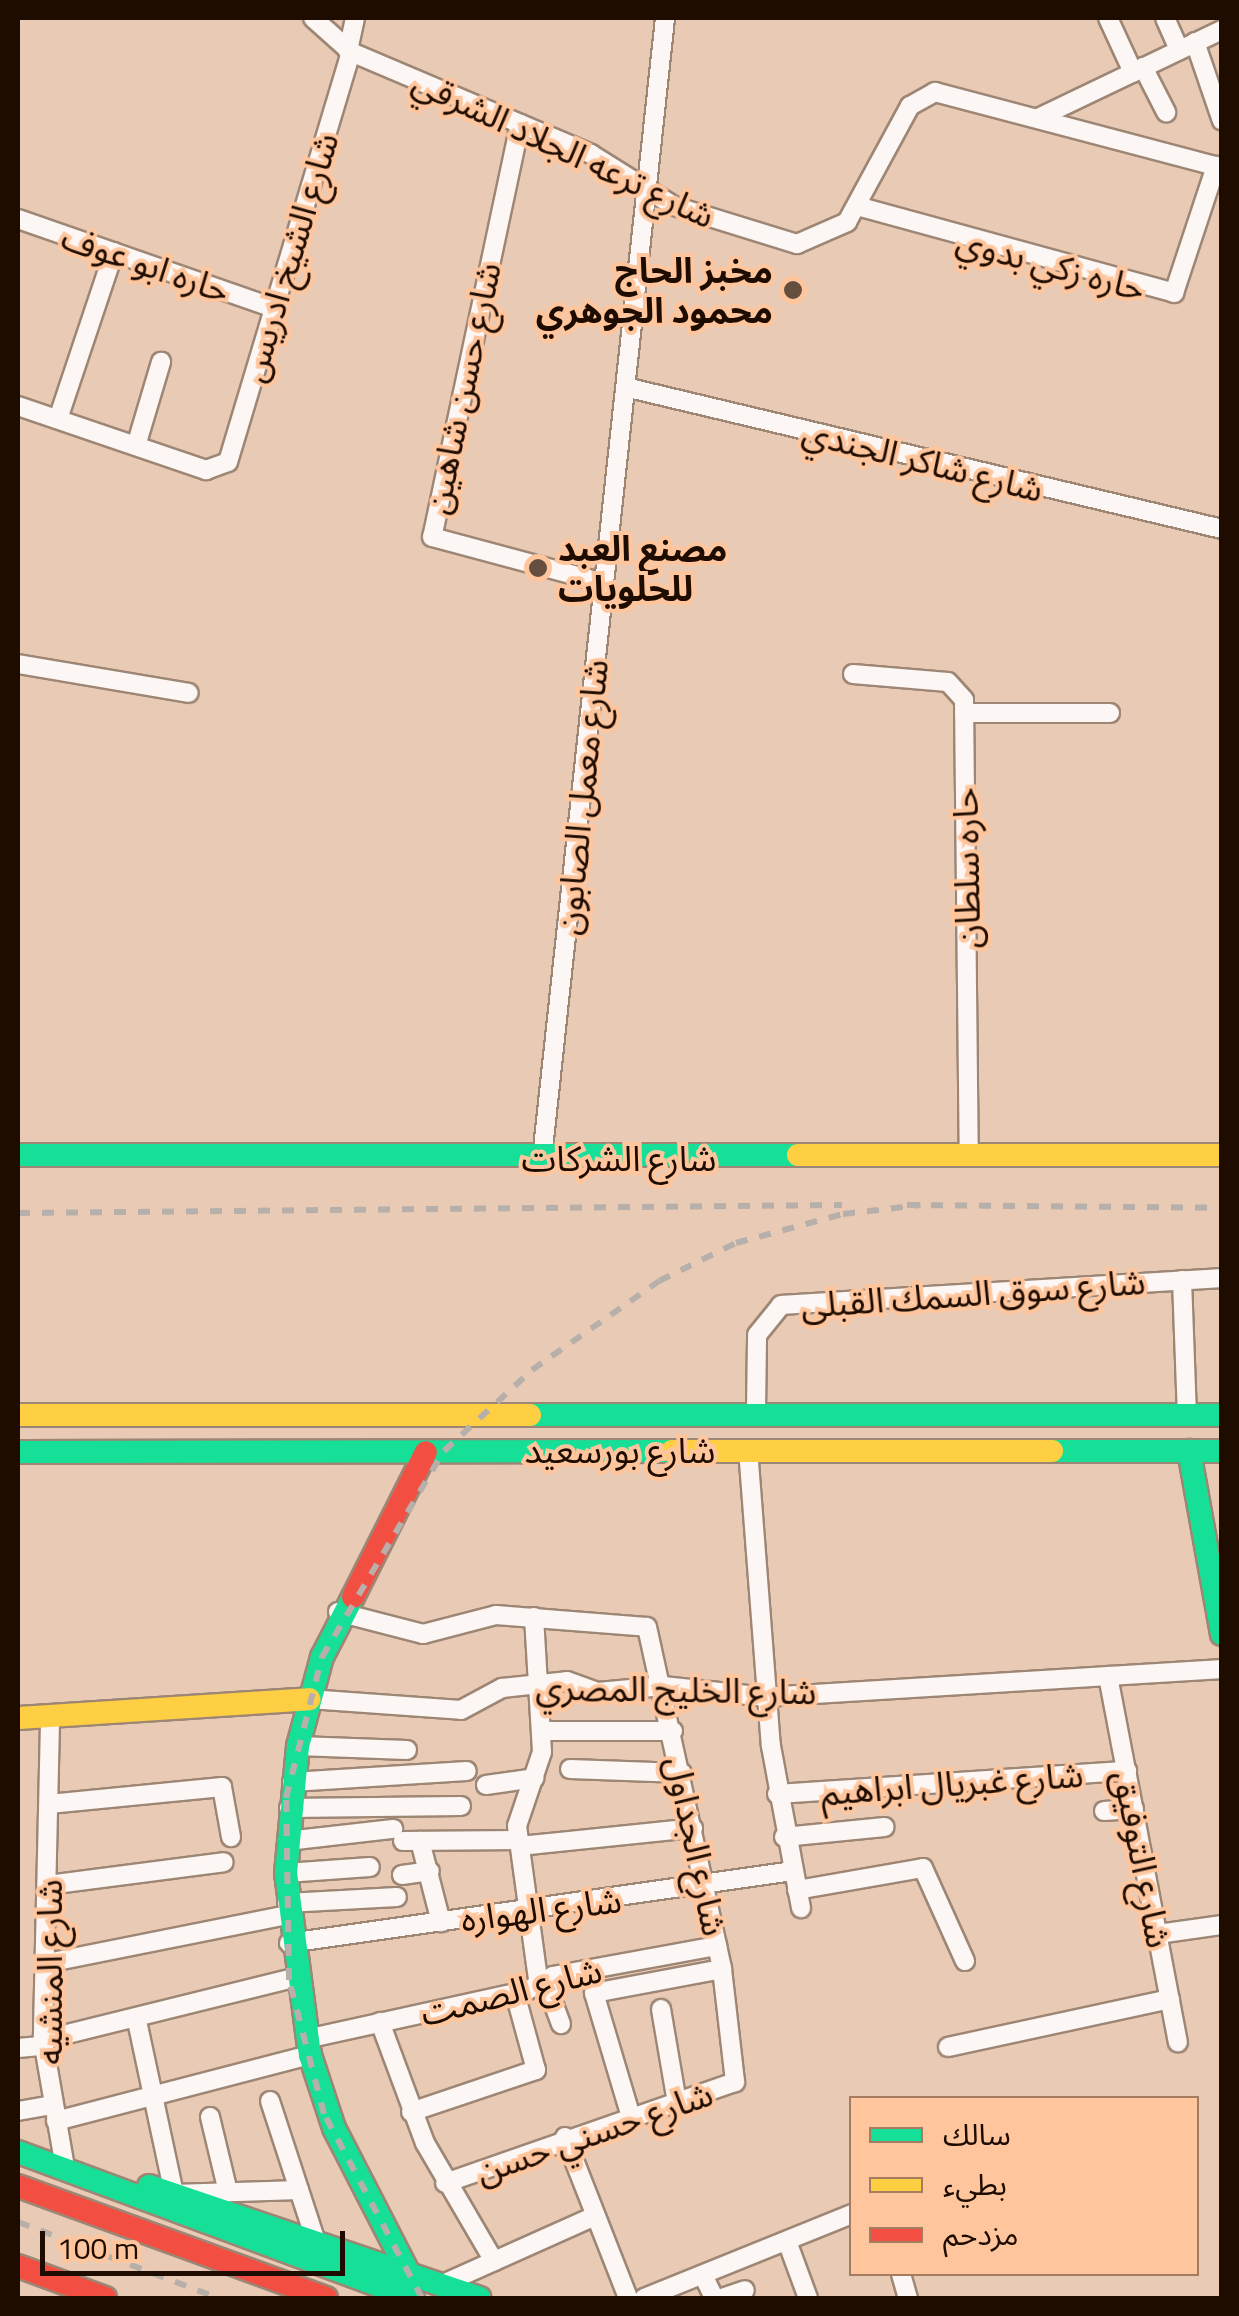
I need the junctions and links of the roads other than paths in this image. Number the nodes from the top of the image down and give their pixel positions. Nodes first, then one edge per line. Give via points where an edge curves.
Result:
1 (313, 18) edge
2 (355, 18) edge
3 (665, 18) edge
4 (1108, 18) edge
5 (1165, 18) edge
6 (1222, 30) edge
7 (1187, 46) junction
8 (350, 51) junction
9 (1138, 70) junction
10 (1166, 112) dead end
11 (1038, 118) junction
12 (1222, 121) edge
13 (520, 124) junction
14 (1219, 167) edge
15 (646, 190) junction
16 (857, 206) junction
17 (18, 219) edge
18 (114, 252) junction
19 (274, 308) junction
20 (161, 362) dead end
21 (625, 387) junction
22 (18, 406) edge
23 (58, 420) junction
24 (136, 446) junction
25 (1222, 529) edge
26 (604, 583) junction
27 (18, 664) edge
28 (852, 674) dead end
29 (190, 692) dead end
30 (964, 713) junction
31 (1110, 713) dead end
32 (18, 1154) edge
33 (1222, 1155) edge
34 (970, 1156) junction
35 (542, 1158) junction
36 (1222, 1278) edge
37 (1182, 1280) junction
38 (482, 1409) junction
39 (756, 1411) junction
40 (1036, 1414) junction
41 (1124, 1414) junction
42 (18, 1415) edge
43 (1187, 1415) junction
44 (1222, 1415) edge
45 (748, 1449) junction
46 (438, 1451) junction
47 (1188, 1451) junction
48 (1222, 1451) edge
49 (18, 1452) edge
50 (1124, 1452) junction
51 (1038, 1455) junction
52 (338, 1612) junction
53 (534, 1617) junction
54 (1222, 1634) edge
55 (1222, 1669) edge
56 (1108, 1676) junction
57 (539, 1683) junction
58 (663, 1686) junction
59 (766, 1697) junction
60 (309, 1698) junction
61 (18, 1718) edge
62 (50, 1722) junction
63 (543, 1731) junction
64 (673, 1732) junction
65 (298, 1746) junction
66 (407, 1750) dead end
67 (570, 1769) dead end
68 (467, 1771) dead end
69 (1127, 1772) junction
70 (682, 1773) junction
71 (535, 1778) junction
72 (292, 1782) junction
73 (486, 1784) dead end
74 (777, 1794) junction
75 (49, 1804) junction
76 (461, 1806) dead end
77 (289, 1808) junction
78 (1134, 1809) junction
79 (1104, 1811) dead end
80 (884, 1827) dead end
81 (693, 1828) junction
82 (231, 1837) dead end
83 (405, 1837) junction
84 (784, 1837) junction
85 (287, 1840) junction
86 (520, 1843) junction
87 (224, 1862) dead end
88 (370, 1867) dead end
89 (792, 1871) junction
90 (430, 1872) junction
91 (286, 1873) junction
92 (402, 1875) dead end
93 (48, 1885) junction
94 (706, 1888) junction
95 (397, 1897) dead end
96 (287, 1909) junction
97 (529, 1912) junction
98 (441, 1922) junction
99 (1222, 1924) edge
100 (1158, 1934) junction
101 (289, 1943) junction
102 (717, 1946) junction
103 (966, 1961) dead end
104 (48, 1963) junction
105 (722, 1969) junction
106 (294, 1978) junction
107 (542, 1984) junction
108 (515, 1992) junction
109 (1170, 1999) junction
110 (660, 2009) dead end
111 (137, 2021) junction
112 (380, 2022) junction
113 (561, 2024) dead end
114 (1178, 2042) dead end
115 (43, 2043) junction
116 (948, 2046) dead end
117 (308, 2047) junction
118 (18, 2048) edge
119 (740, 2075) joint
120 (153, 2096) junction
121 (270, 2101) dead end
122 (677, 2102) junction
123 (18, 2111) edge
124 (411, 2112) junction
125 (54, 2113) junction
126 (210, 2117) dead end
127 (631, 2117) junction
128 (565, 2137) junction
129 (18, 2142) edge
130 (18, 2152) edge
131 (64, 2161) junction
132 (445, 2183) junction
133 (18, 2186) edge
134 (298, 2190) junction
135 (228, 2192) junction
136 (174, 2194) junction
137 (849, 2215) edge
138 (593, 2217) junction
139 (314, 2236) junction
140 (787, 2241) junction
141 (494, 2260) junction
142 (18, 2266) edge
143 (407, 2270) junction
144 (703, 2275) junction
145 (442, 2284) junction
146 (745, 2290) dead end
147 (105, 2298) edge
148 (326, 2298) edge
149 (413, 2298) edge
150 (480, 2298) edge
151 (628, 2298) edge
152 (644, 2298) edge
153 (714, 2298) edge
154 (722, 2298) edge
155 (808, 2298) edge

1 - 8 street, شارع ترعه الجلاد الشرقي
2 - 8 street, شارع الشيخ ادريس
3 - 15 street, شارع معمل الصابون
4 - 9 street
5 - 7 street
6 - 7 street
7 - 9 street
7 - 12 street
8 - 13 street, شارع ترعه الجلاد الشرقي
8 - 19 street, شارع الشيخ ادريس
9 - 10 street
9 - 11 street
11 - 14 street, شارع ترعه الجلاد الشرقي
11 - 16 street, شارع ترعه الجلاد الشرقي via 921,96
13 - 15 street, شارع ترعه الجلاد الشرقي
13 - 26 street, شارع حسن شاهين via 432,537
14 - 16 street, حاره زكي بدوي via 1174,294
15 - 16 street, شارع ترعه الجلاد الشرقي via 798,244 833,234
15 - 21 street, شارع معمل الصابون
17 - 18 street, حاره ابو عوف
18 - 19 street, حاره ابو عوف
18 - 23 street
19 - 24 street, شارع الشيخ ادريس via 228,462 213,471
20 - 24 street
21 - 25 street, شارع شاكر الجندي
21 - 26 street, شارع معمل الصابون
22 - 23 street
23 - 24 street
26 - 35 street, شارع معمل الصابون
27 - 29 street
28 - 30 street via 948,682
30 - 31 street
30 - 34 street, حاره سلطان
32 - 35 main road, شارع الشركات
33 - 34 main road, شارع الشركات
34 - 35 main road, شارع الشركات
36 - 37 street, شارع سوق السمك القبلى
37 - 39 street, شارع سوق السمك القبلى via 780,1305 757,1335
37 - 43 street
38 - 39 main road, شارع بورسعيد
38 - 42 main road, شارع بورسعيد
38 - 46 main road
39 - 40 main road, شارع بورسعيد
40 - 41 main road, شارع بورسعيد
40 - 51 main road via 1044,1430
41 - 43 main road, شارع بورسعيد
41 - 50 main road via 1115,1429
43 - 44 main road, شارع بورسعيد
45 - 46 main road, شارع بورسعيد
45 - 51 main road, شارع بورسعيد
45 - 59 street
46 - 49 main road, شارع بورسعيد
46 - 52 main road
47 - 48 main road, شارع بورسعيد
47 - 50 main road, شارع بورسعيد
47 - 54 main road
50 - 51 main road, شارع بورسعيد
52 - 53 street via 423,1634 496,1615
52 - 60 main road
53 - 57 street
53 - 58 street, شارع الجداول via 640,1623 653,1634
55 - 56 street, شارع الخليج المصري
56 - 59 street, شارع الخليج المصري
56 - 69 street, شارع التوفيق
57 - 58 street, شارع الخليج المصري via 598,1692
57 - 60 street, شارع الخليج المصري via 461,1710
57 - 63 street
58 - 59 street, شارع الخليج المصري
58 - 64 street, شارع الجداول
59 - 74 street
60 - 62 main road, شارع الخليج المصري
60 - 65 main road
61 - 62 main road, شارع الخليج المصري
62 - 75 street, شارع المنشيه
63 - 64 street
63 - 71 street
64 - 70 street, شارع الجداول
65 - 66 street
65 - 72 main road
67 - 70 street
68 - 72 street
69 - 74 street, شارع غبريال ابراهيم
69 - 78 street, شارع التوفيق
70 - 81 street, شارع الجداول
71 - 73 street
71 - 86 street
72 - 77 main road
74 - 84 street
75 - 82 street via 222,1787
75 - 93 street, شارع المنشيه
76 - 77 street
77 - 85 main road
78 - 79 street
78 - 100 street, شارع التوفيق
80 - 84 street
81 - 86 street
81 - 94 street, شارع الجداول
83 - 85 street
83 - 86 street
83 - 90 street
84 - 89 street
85 - 91 main road
86 - 97 street
87 - 93 street
88 - 91 street
89 - 94 street, شارع الهواره
89 - 103 street via 799,1899 923,1868
90 - 92 street
90 - 98 street
91 - 96 main road
93 - 104 street, شارع المنشيه
94 - 97 street, شارع الهواره
94 - 102 street, شارع الجداول
95 - 96 street
96 - 101 main road
96 - 104 street
97 - 98 street, شارع الهواره
97 - 107 street
98 - 101 street, شارع الهواره
99 - 100 street
100 - 109 street, شارع التوفيق
101 - 106 main road
102 - 105 street, شارع الجداول
102 - 107 street, شارع الصمت
104 - 115 street, شارع المنشيه
105 - 119 street, شارع الجداول
105 - 127 street via 594,1993
106 - 111 street
106 - 117 main road
107 - 108 street, شارع الصمت
107 - 113 street
108 - 112 street, شارع الصمت
108 - 124 street via 536,2070
109 - 114 street, شارع التوفيق
109 - 116 street
110 - 122 street
111 - 115 street
111 - 120 street
112 - 117 street, شارع الصمت
112 - 124 street
115 - 118 street
115 - 125 street, شارع المنشيه
117 - 120 street, شارع الصمت
117 - 143 main road via 334,2128
119 - 122 street, شارع حسني حسن
120 - 125 street, شارع الصمت
120 - 136 street
121 - 134 street
122 - 127 street, شارع حسني حسن
123 - 125 street, شارع الصمت
124 - 132 street
125 - 131 street, شارع المنشيه
126 - 135 street
127 - 128 street, شارع حسني حسن
128 - 132 street, شارع حسني حسن
128 - 138 street
129 - 131 main road
130 - 149 main road
131 - 136 main road
132 - 141 street
133 - 148 main road
134 - 135 street
134 - 139 street
135 - 136 street
136 - 139 main road
137 - 140 street
138 - 141 street
138 - 151 street
139 - 143 main road
140 - 144 street
140 - 155 street
141 - 145 street
142 - 147 main road
143 - 145 main road
144 - 152 street
144 - 153 street
145 - 150 main road
146 - 154 street

